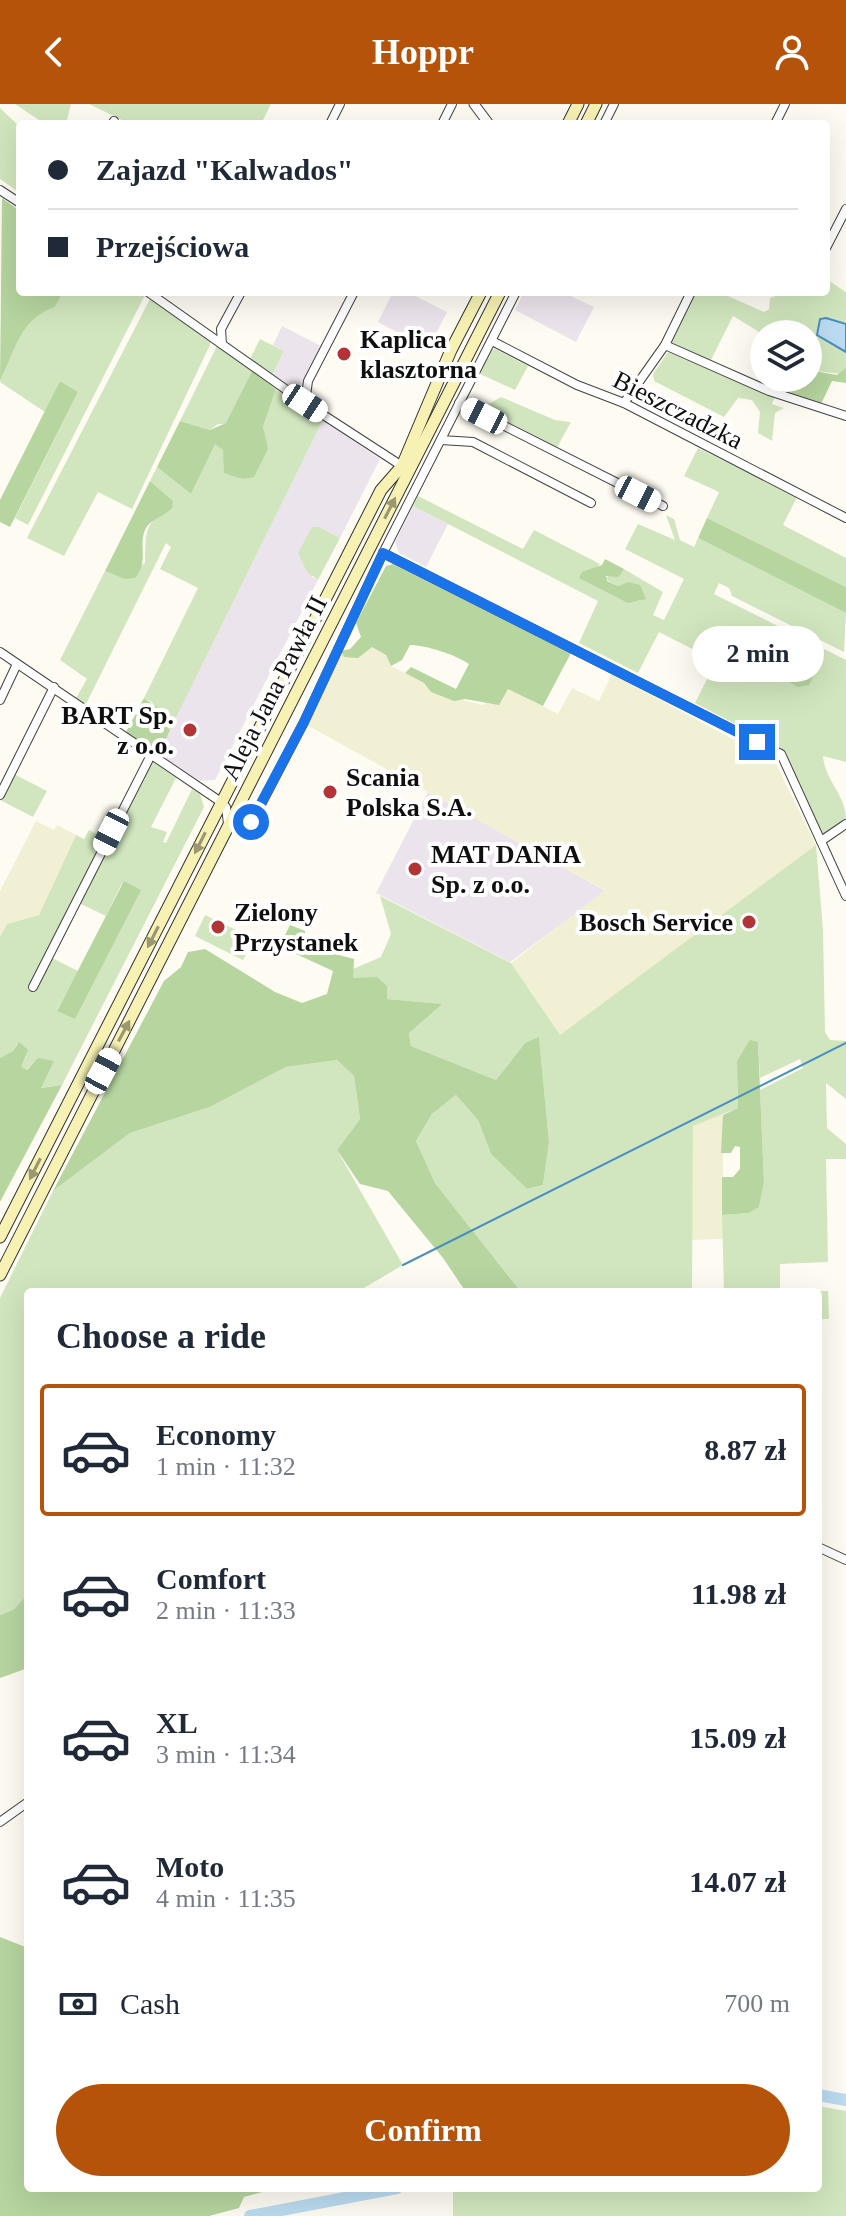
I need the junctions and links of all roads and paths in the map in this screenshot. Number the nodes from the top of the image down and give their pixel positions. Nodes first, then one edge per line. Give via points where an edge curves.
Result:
1 (474, 104) edge
2 (487, 120) edge
3 (846, 209) edge
4 (830, 240) edge
5 (154, 296) edge
6 (239, 296) edge
7 (352, 296) edge
8 (479, 296) edge
9 (498, 296) edge
10 (514, 296) edge
11 (689, 296) edge
12 (492, 341) junction
13 (222, 344) junction
14 (665, 345) junction
15 (305, 403) junction
16 (459, 403) junction
17 (624, 403) junction
18 (846, 416) edge
19 (441, 440) junction
20 (402, 466) junction
21 (591, 503) dead end
22 (663, 506) dead end
23 (846, 518) edge
24 (383, 553) junction
25 (0, 652) edge
26 (17, 664) junction
27 (54, 687) junction
28 (0, 700) edge
29 (151, 755) junction
30 (0, 795) edge
31 (243, 797) junction
32 (221, 802) junction
33 (235, 812) junction
34 (846, 824) edge
35 (228, 827) junction
36 (821, 841) junction
37 (846, 896) edge
38 (33, 987) dead end
39 (0, 1237) edge
40 (0, 1275) edge
41 (822, 1549) edge
42 (846, 1560) edge
43 (24, 1805) edge
44 (0, 1822) edge

1 - 2 street
3 - 4 street
5 - 13 street
6 - 13 street via 221,329
7 - 15 street via 308,381
8 - 20 main road, Aleja Jana Pawła II
31 -> 9 main road, Aleja Jana Pawła II
10 - 12 street
11 - 14 street
12 - 16 street
12 - 17 street, Bieszczadzka
13 - 15 street
14 - 17 street
14 - 18 street via 778,395
15 - 20 street
16 - 19 street
16 - 22 street
17 - 23 street, Bieszczadzka
19 - 21 street via 473,442
19 - 24 street
20 - 32 main road, Aleja Jana Pawła II via 381,490
24 - 33 street via 255,816 251,822
24 - 36 street via 781,754
25 - 26 street
26 - 27 street
26 - 28 street
27 - 29 street
27 - 30 street
29 - 32 street
29 - 38 street
31 - 32 street
31 - 33 main road, Aleja Jana Pawła II
32 - 35 street
32 -> 39 main road, Aleja Jana Pawła II
33 - 35 main road, Aleja Jana Pawła II
34 - 36 street
40 -> 35 main road, Aleja Jana Pawła II
36 - 37 street
41 - 42 street
43 - 44 street

